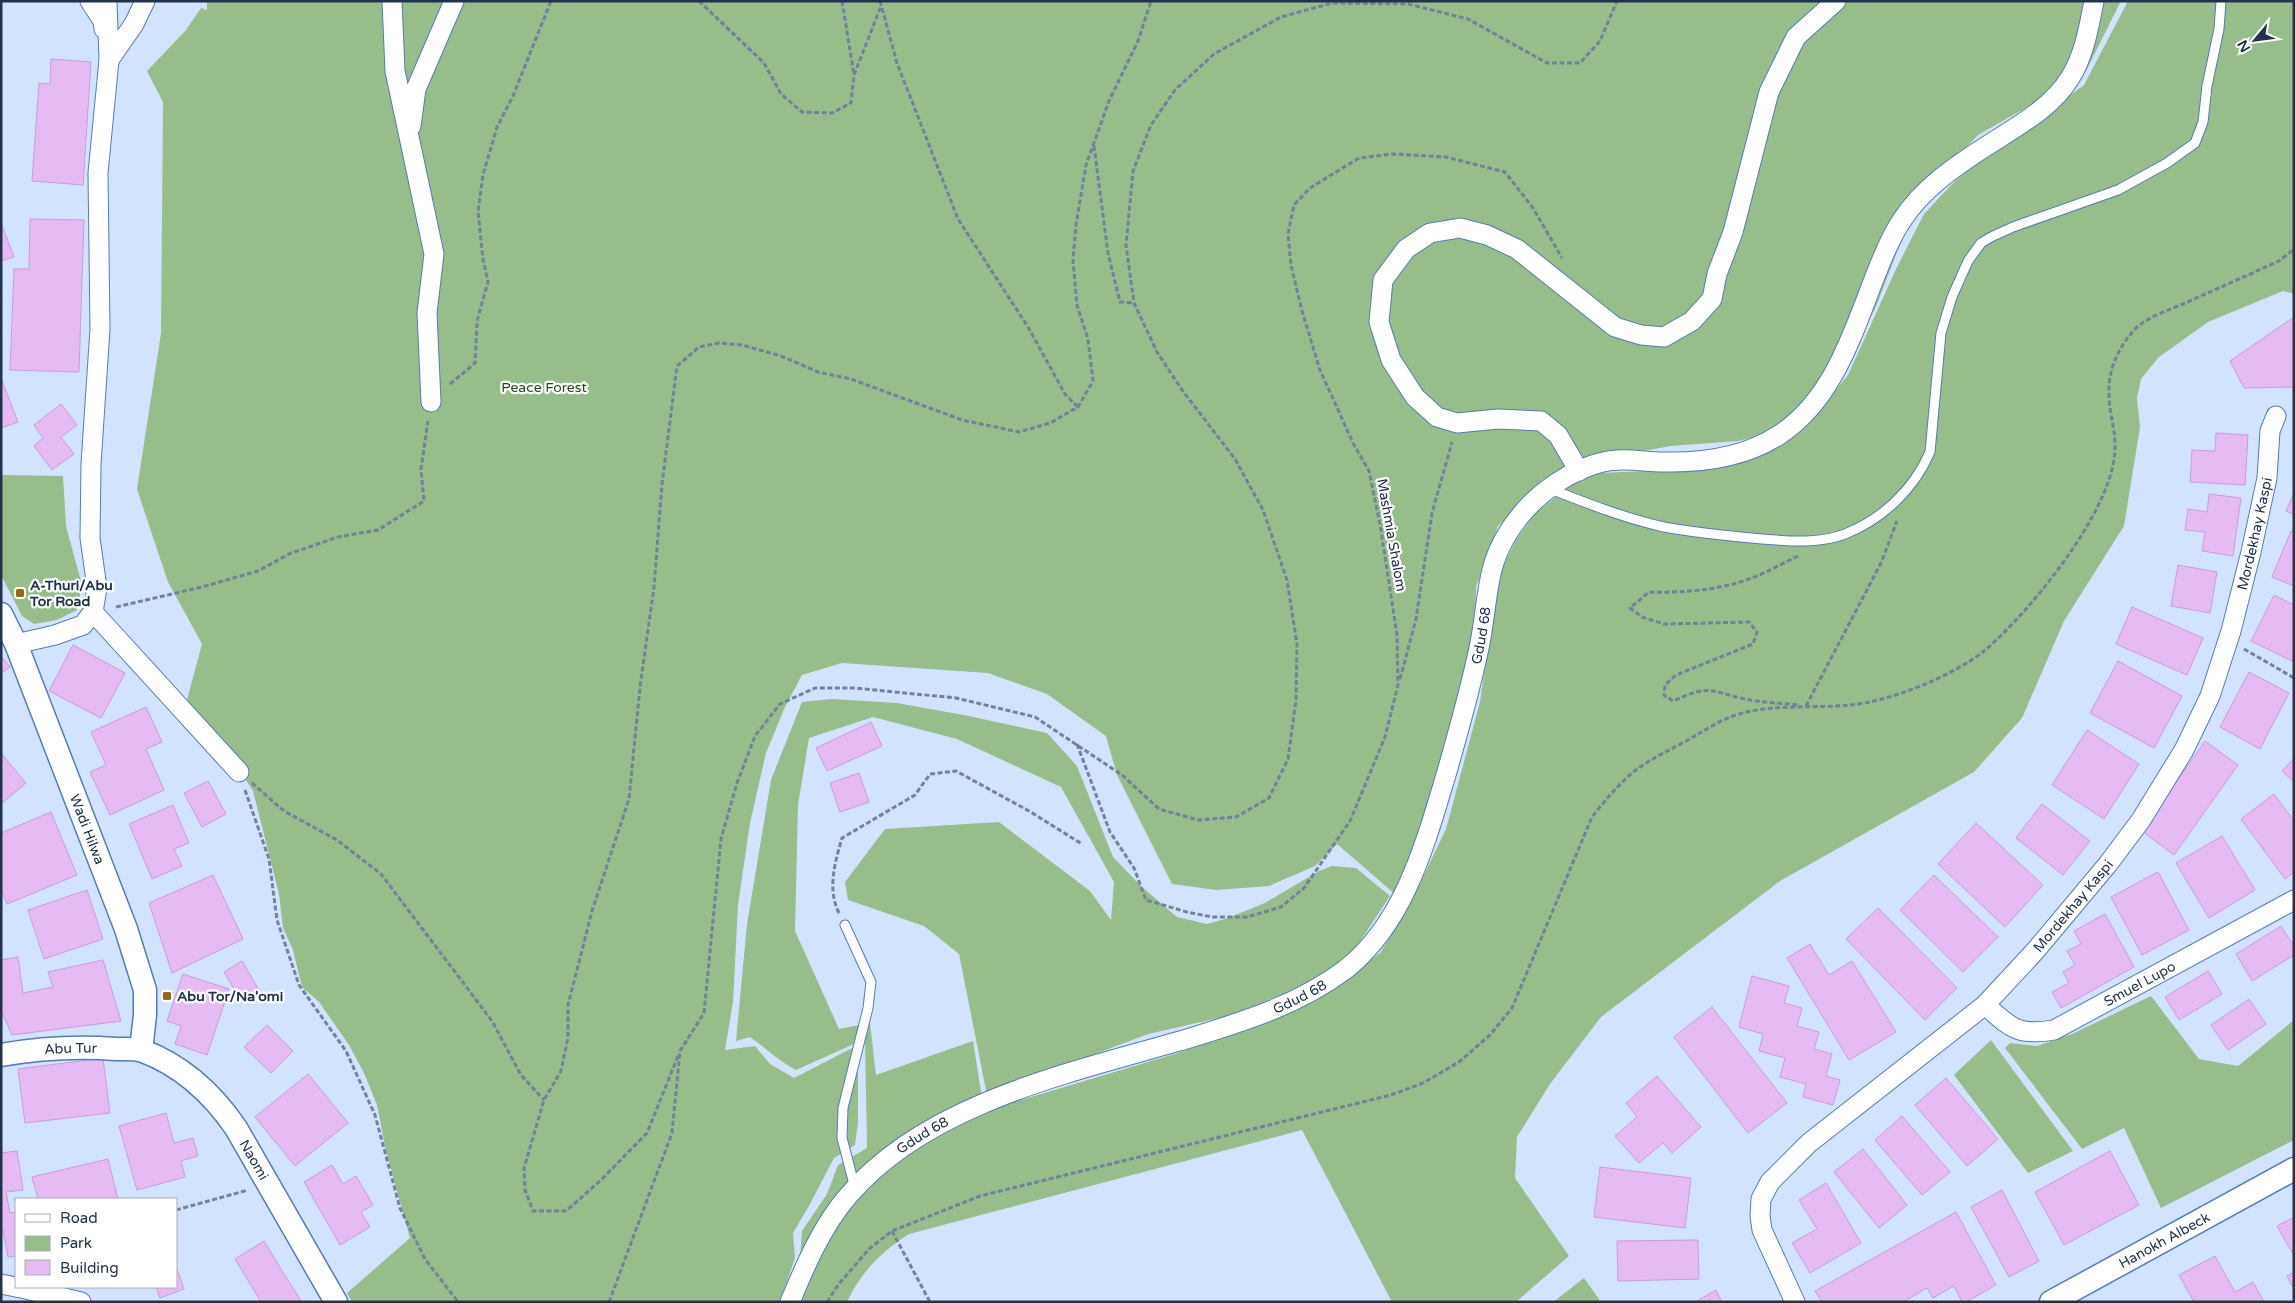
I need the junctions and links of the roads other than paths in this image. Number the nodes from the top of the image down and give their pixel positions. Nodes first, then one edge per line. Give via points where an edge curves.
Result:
1 (90, 1) edge
2 (107, 1) edge
3 (145, 1) edge
4 (392, 1) edge
5 (454, 1) edge
6 (1836, 1) edge
7 (2094, 1) edge
8 (2221, 1) edge
9 (109, 60) junction
10 (409, 140) junction
11 (431, 402) road end
12 (2276, 416) dead end
13 (1579, 471) junction
14 (1548, 488) junction
15 (93, 612) junction
16 (1, 614) edge
17 (16, 644) junction
18 (239, 772) road end
19 (2294, 900) edge
20 (845, 926) road end
21 (1985, 1005) junction
22 (141, 1050) junction
23 (1, 1055) edge
24 (2289, 1173) edge
25 (855, 1188) junction
26 (1, 1284) edge
27 (15, 1287) edge
28 (21, 1288) edge
29 (80, 1302) edge
30 (336, 1302) edge
31 (790, 1302) edge
32 (1795, 1302) edge
33 (2051, 1302) edge

1 - 9 street via 103,22
2 - 9 street
3 - 9 street via 134,24
4 - 10 street via 395,70
5 - 10 street via 416,89
6 - 13 street via 1796,37 1768,92 1733,232 1717,274 1712,299 1692,321 1664,337 1641,335 1615,327 1517,249 1487,235 1460,228 1430,233 1406,249 1383,280 1379,322 1391,360 1415,397 1437,416 1457,424 1498,419 1541,421 1558,435
7 - 13 street, Gdud 68 via 2082,50 2072,76 2060,91 2014,129 1937,182 1917,199 1900,222 1838,368 1801,420 1760,446 1723,458 1602,462
8 - 14 lane via 2203,122 2195,143 2118,190 1991,237 1981,243 1968,262 1952,297 1941,333 1930,452 1909,488 1894,504 1866,524 1843,535 1792,541 1664,527 1598,508
9 - 15 street via 98,173 100,328 91,464 90,538 97,588
10 - 11 street via 434,254 427,312
12 - 21 street, Mordekhay Kaspi via 2270,430 2267,478 2228,640 2210,696 2184,750 2141,820 2108,864
13 - 14 street, Gdud 68
14 - 25 street, Gdud 68 via 1520,516 1493,561 1470,691 1419,860 1387,924 1366,950 1313,992 1278,1008 1227,1027 1055,1078 958,1114 899,1150 872,1170
15 - 17 street via 83,625
15 - 18 street
16 - 17 street, Wadi Hilwa
17 - 22 street, Wadi Hilwa via 126,929 145,990
19 - 21 street, Smuel Lupo via 2054,1030 2034,1033 2010,1028
20 - 25 lane via 871,982 868,1008 844,1108 842,1138
21 - 32 street, Mordekhay Kaspi via 1809,1144 1770,1182 1761,1199 1762,1230
22 - 23 street, Abu Tur via 75,1046
22 - 30 street, Naomi via 176,1066 219,1103
24 - 33 street, Hanokh Albeck
25 - 31 street, Gdud 68 via 822,1235
26 - 27 street
28 - 29 street

